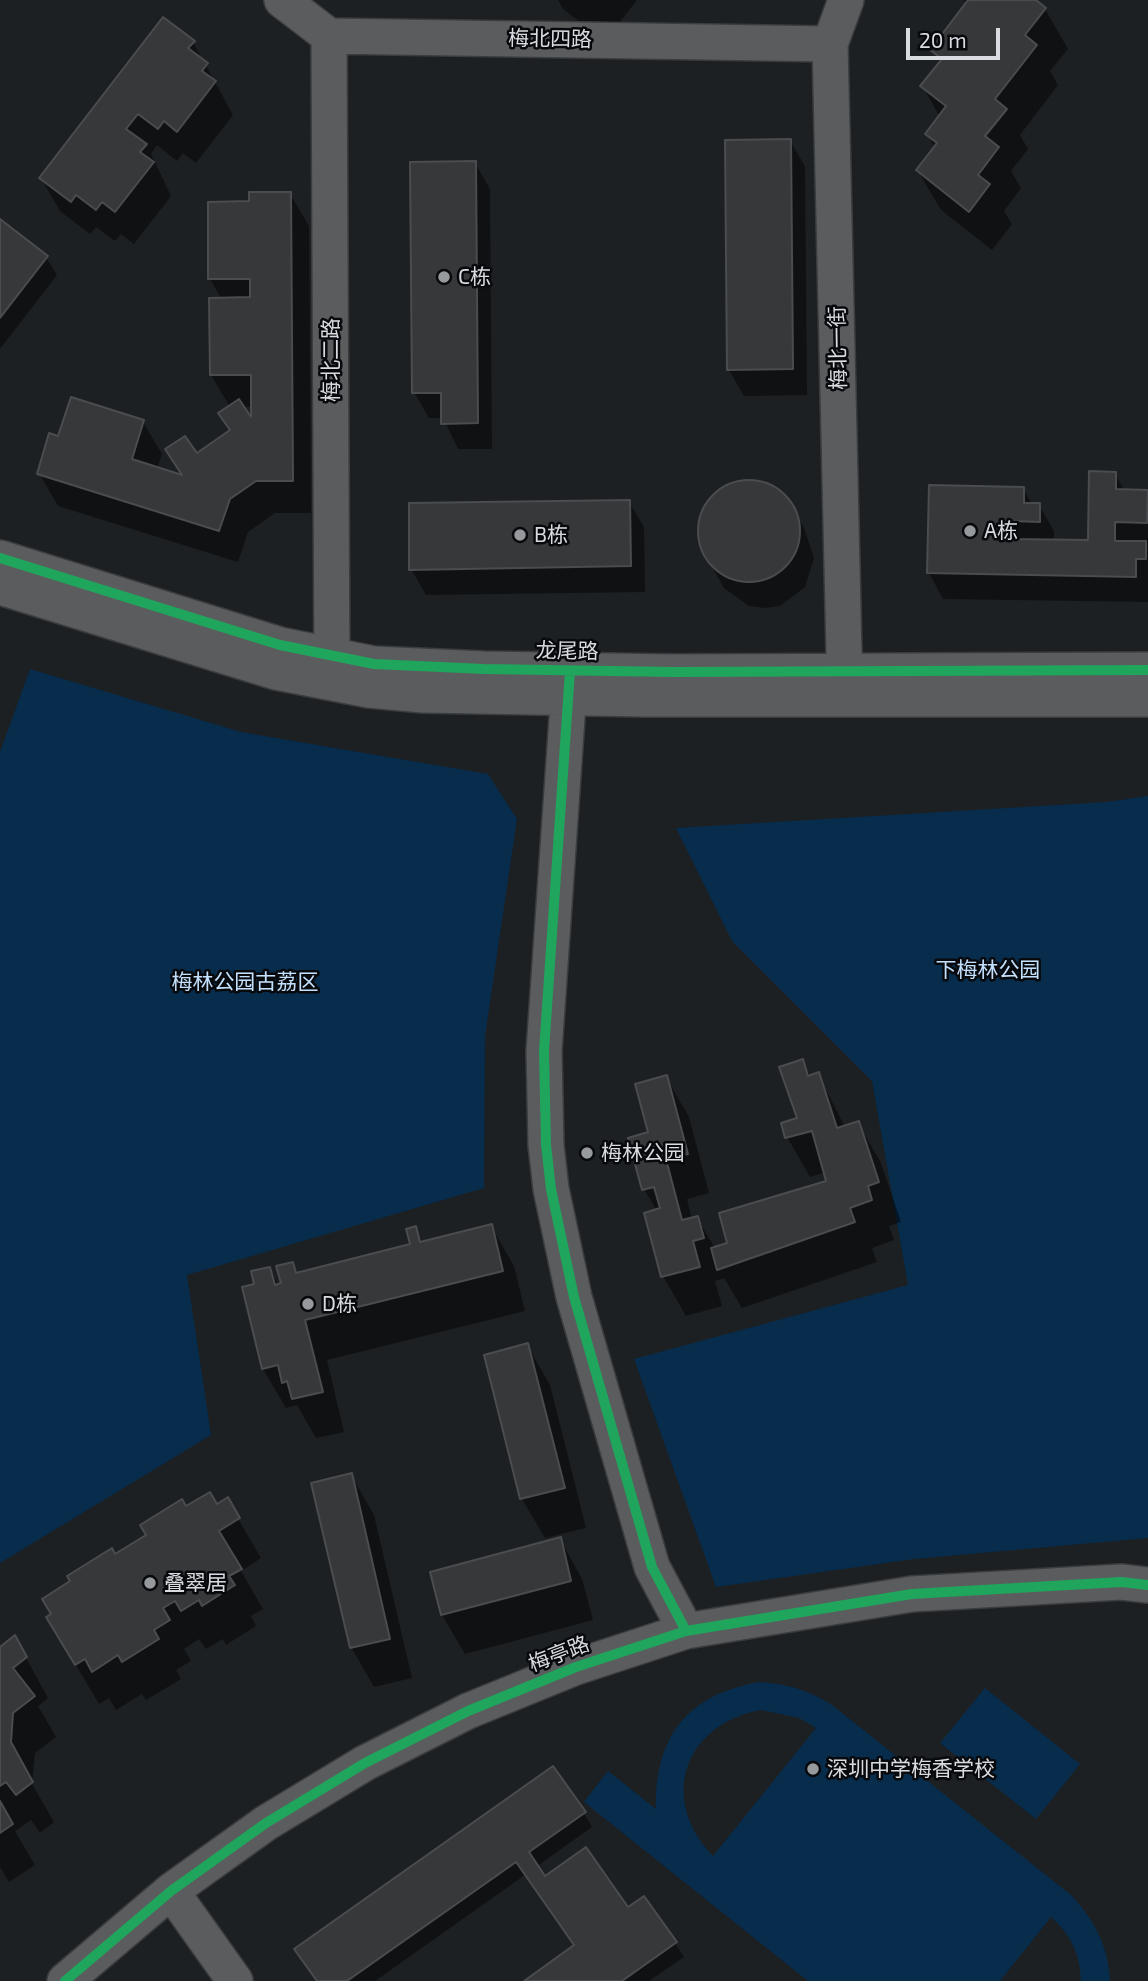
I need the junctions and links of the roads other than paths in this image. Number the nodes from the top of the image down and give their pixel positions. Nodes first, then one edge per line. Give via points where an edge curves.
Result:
1 (282, 0) edge
2 (846, 0) edge
3 (329, 36) junction
4 (830, 44) junction
5 (0, 558) edge
6 (0, 587) edge
7 (1148, 670) edge
8 (332, 671) junction
9 (569, 684) junction
10 (845, 685) junction
11 (1148, 699) edge
12 (1148, 1585) edge
13 (686, 1631) junction
14 (171, 1891) junction
15 (65, 1981) edge
16 (235, 1981) edge

1 - 3 street
2 - 4 street, 梅北一街
3 - 4 street, 梅北四路
3 - 8 street, 梅北二路
4 - 10 street, 梅北一街
5 - 8 street, 龙尾路 via 256,638
6 - 8 street, 龙尾路 via 276,672
7 - 10 street, 龙尾路
8 - 9 street, 龙尾路 via 417,667
9 - 10 street, 龙尾路
9 - 13 street via 544,1051 551,1189 574,1297 652,1567
10 - 11 street, 龙尾路
12 - 13 street, 梅亭路 via 1121,1582 912,1594
13 - 14 street, 梅亭路 via 576,1667 457,1717 365,1763 266,1823
14 - 15 street, 梅亭路
14 - 16 street

